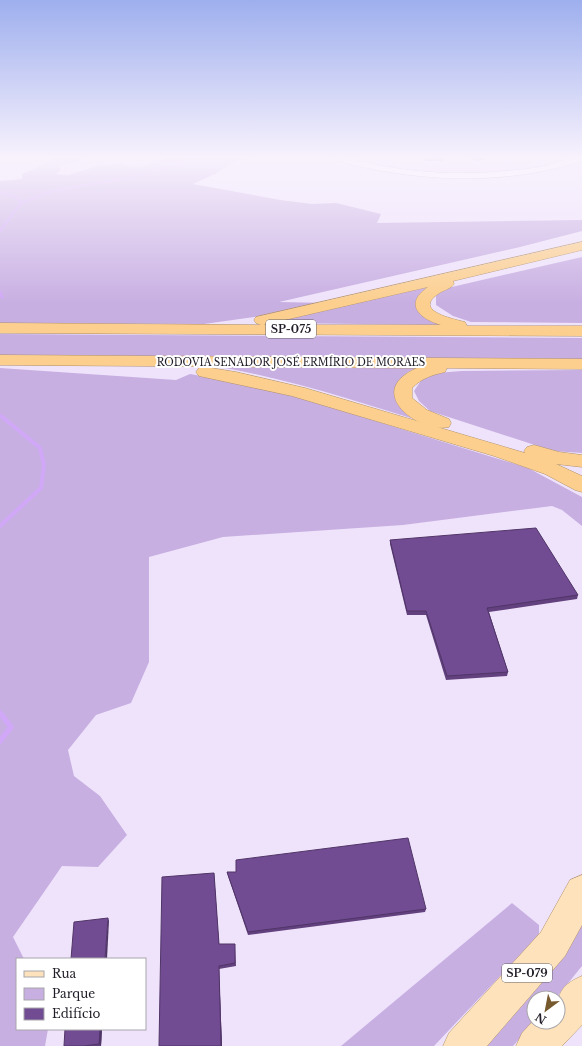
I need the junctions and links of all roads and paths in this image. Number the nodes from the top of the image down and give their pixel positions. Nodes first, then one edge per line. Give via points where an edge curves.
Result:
1 (582, 246) edge
2 (582, 253) edge
3 (0, 328) edge
4 (177, 328) junction
5 (491, 331) junction
6 (582, 331) edge
7 (0, 360) edge
8 (119, 361) junction
9 (479, 363) junction
10 (582, 364) edge
11 (582, 461) edge
12 (582, 485) edge
13 (582, 892) edge
14 (582, 994) edge
15 (462, 1046) edge
16 (535, 1046) edge

1 - 4 highway via 277,317
2 - 5 highway via 568,254 448,283 438,286 424,298 424,309 438,319
3 - 4 highway, SP-075
4 - 5 highway, SP-075
5 - 6 highway, SP-075
7 - 8 highway, RODOVIA SENADOR JOSÉ ERMÍRIO DE MORAES
8 - 9 highway, RODOVIA SENADOR JOSÉ ERMÍRIO DE MORAES
8 - 12 highway via 221,375 299,392 538,464
9 - 10 highway, RODOVIA SENADOR JOSÉ ERMÍRIO DE MORAES
9 - 11 highway via 429,369 411,377 403,387 403,398 412,409 432,420 558,458
13 - 15 main road, SP-079 via 552,944
14 - 16 main road via 571,1010

